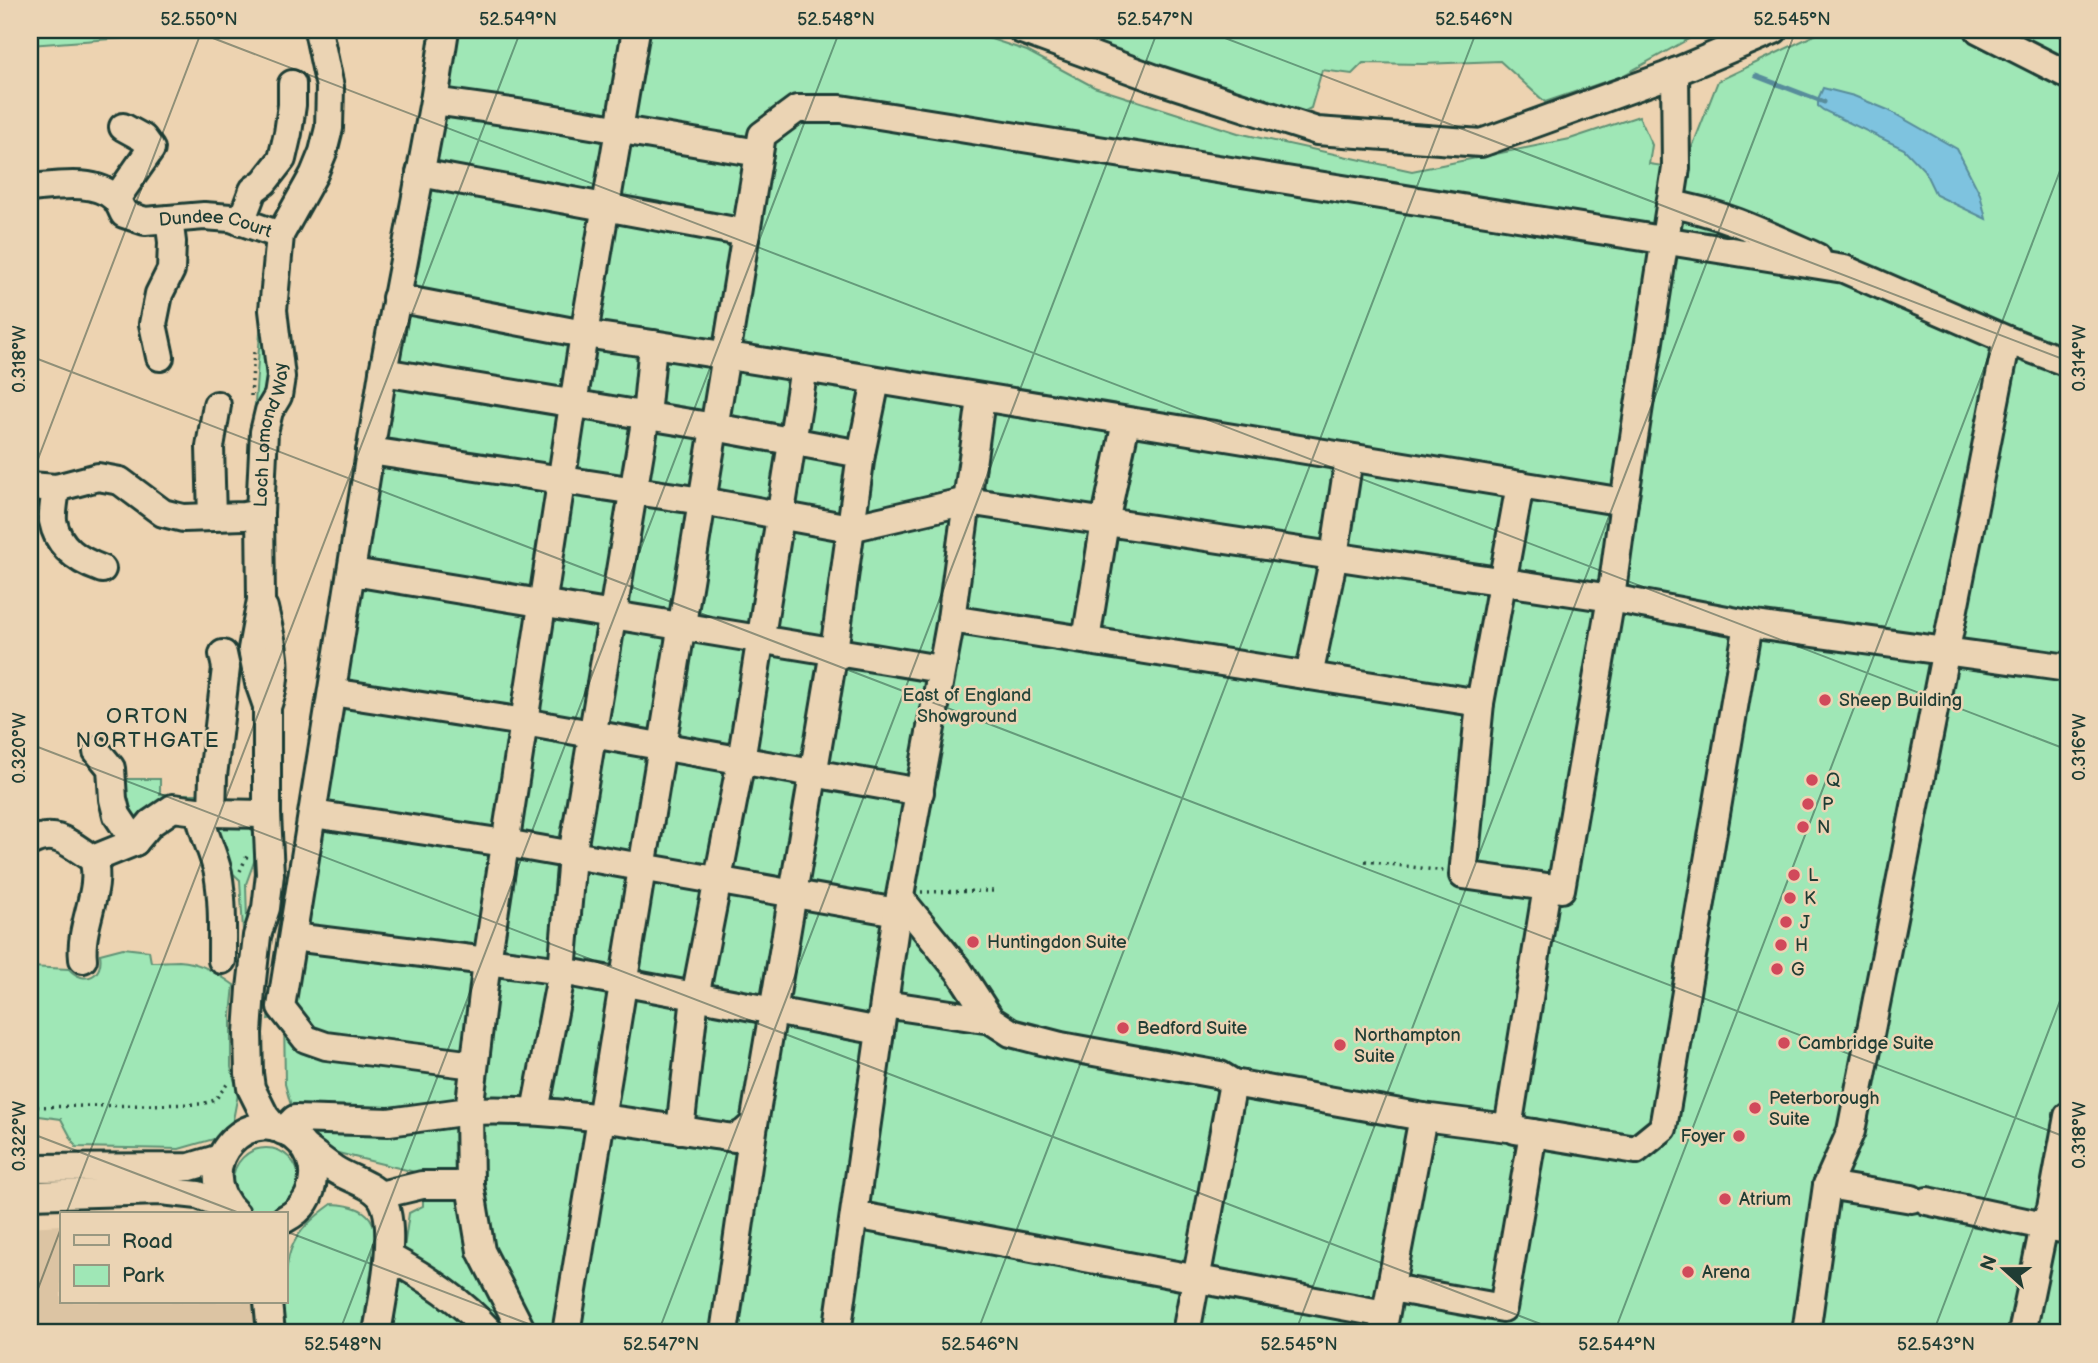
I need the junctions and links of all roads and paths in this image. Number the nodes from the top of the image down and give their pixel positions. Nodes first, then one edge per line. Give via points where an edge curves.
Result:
1 (318, 30) edge
2 (445, 30) edge
3 (636, 30) edge
4 (1022, 30) edge
5 (1774, 30) edge
6 (1979, 30) edge
7 (1675, 72) junction
8 (2068, 75) edge
9 (292, 84) dead end
10 (433, 101) junction
11 (124, 127) dead end
12 (619, 131) junction
13 (760, 153) junction
14 (420, 173) junction
15 (30, 188) edge
16 (116, 199) junction
17 (1670, 204) junction
18 (606, 208) junction
19 (169, 219) junction
20 (241, 222) junction
21 (746, 233) junction
22 (280, 235) junction
23 (1665, 243) junction
24 (1844, 270) junction
25 (396, 298) junction
26 (584, 334) junction
27 (2007, 340) junction
28 (653, 344) junction
29 (726, 355) junction
30 (160, 357) dead end
31 (2068, 363) edge
32 (804, 368) junction
33 (383, 372) junction
34 (876, 381) junction
35 (981, 399) junction
36 (573, 404) junction
37 (217, 405) dead end
38 (646, 416) junction
39 (1126, 422) junction
40 (714, 426) junction
41 (792, 441) junction
42 (370, 451) junction
43 (861, 454) junction
44 (1349, 458) junction
45 (562, 479) junction
46 (1520, 485) junction
47 (30, 486) edge
48 (56, 488) junction
49 (634, 491) junction
50 (702, 501) junction
51 (967, 501) junction
52 (1624, 502) junction
53 (260, 513) junction
54 (780, 515) junction
55 (212, 517) junction
56 (1105, 522) junction
57 (850, 528) junction
58 (1334, 556) junction
59 (102, 569) dead end
60 (351, 574) junction
61 (1502, 582) junction
62 (1611, 598) junction
63 (542, 603) junction
64 (614, 615) junction
65 (951, 619) junction
66 (1748, 624) junction
67 (682, 625) junction
68 (761, 639) junction
69 (1086, 640) junction
70 (834, 651) junction
71 (1947, 653) junction
72 (223, 654) dead end
73 (2068, 668) edge
74 (940, 669) junction
75 (1309, 676) junction
76 (332, 692) junction
77 (1480, 703) junction
78 (524, 722) junction
79 (593, 734) junction
80 (661, 747) junction
81 (97, 751) dead end
82 (741, 761) junction
83 (813, 773) junction
84 (920, 792) junction
85 (206, 812) junction
86 (267, 814) junction
87 (313, 814) junction
88 (30, 842) edge
89 (135, 842) junction
90 (505, 843) junction
91 (572, 856) junction
92 (93, 859) junction
93 (1365, 861) dead end
94 (641, 869) junction
95 (1463, 875) junction
96 (717, 881) junction
97 (1547, 887) junction
98 (993, 891) dead end
99 (792, 894) junction
100 (899, 905) junction
101 (293, 937) junction
102 (83, 959) dead end
103 (222, 960) dead end
104 (487, 961) junction
105 (562, 971) junction
106 (622, 983) junction
107 (695, 997) junction
108 (884, 1004) junction
109 (773, 1011) junction
110 (991, 1020) junction
111 (880, 1031) junction
112 (474, 1065) junction
113 (1233, 1083) junction
114 (251, 1088) junction
115 (469, 1111) junction
116 (536, 1111) junction
117 (2068, 1116) edge
118 (1423, 1117) junction
119 (601, 1118) junction
120 (279, 1129) junction
121 (680, 1130) junction
122 (1520, 1131) junction
123 (238, 1135) junction
124 (746, 1140) junction
125 (304, 1147) junction
126 (219, 1158) junction
127 (30, 1168) edge
128 (356, 1182) junction
129 (470, 1185) junction
130 (1827, 1185) junction
131 (30, 1195) edge
132 (380, 1195) junction
133 (232, 1210) edge
134 (855, 1215) junction
135 (291, 1216) edge
136 (2056, 1228) edge
137 (389, 1257) junction
138 (1195, 1278) junction
139 (268, 1304) edge
140 (1386, 1312) edge
141 (271, 1333) edge
142 (377, 1333) edge
143 (491, 1333) edge
144 (523, 1333) edge
145 (566, 1333) edge
146 (724, 1333) edge
147 (837, 1333) edge
148 (1186, 1333) edge
149 (1806, 1333) edge
150 (2022, 1333) edge

1 - 22 street, Loch Lomond Way via 330,87 329,128 314,174
2 - 10 street
3 - 12 street
4 - 7 street via 1317,131 1467,142 1481,142
5 - 7 street
6 - 8 street
7 - 17 street via 1676,168
9 - 20 street via 282,159 253,190
10 - 12 street
10 - 14 street
11 - 16 street via 151,149
12 - 13 street
12 - 18 street
13 - 21 street
13 - 23 street via 762,135 797,109 841,110
14 - 18 street
14 - 25 street
15 - 16 street, Dundee Court via 95,187
16 - 19 street, Dundee Court via 124,214 145,221
17 - 23 street
17 - 24 street via 1724,219
18 - 21 street
18 - 26 street
19 - 20 street, Dundee Court via 204,215
19 - 30 street via 171,270 159,294 153,324
20 - 22 street, Dundee Court
21 - 29 street
22 - 53 street, Loch Lomond Way via 274,310 281,377 264,432
23 - 24 street
23 - 52 street
24 - 27 street
25 - 26 street
25 - 33 street
26 - 28 street
26 - 36 street
27 - 31 street
27 - 71 street
28 - 29 street
28 - 38 street
29 - 32 street
29 - 40 street
32 - 34 street
32 - 41 street
33 - 36 street
33 - 42 street
34 - 35 street
34 - 43 street
35 - 39 street
35 - 51 street
36 - 38 street
36 - 45 street
37 - 55 street via 210,447
38 - 40 street
38 - 49 street
39 - 44 street
39 - 56 street
40 - 41 street
40 - 50 street
41 - 43 street
41 - 54 street
42 - 45 street
42 - 60 street
43 - 57 street
44 - 46 street
44 - 58 street
45 - 49 street
45 - 63 street
46 - 52 street
46 - 61 street
47 - 48 street
48 - 55 street via 98,477 120,481 163,513
48 - 59 street via 53,521 64,546 81,562
49 - 50 street
49 - 64 street
50 - 54 street
50 - 67 street
51 - 56 street
51 - 57 street
51 - 65 street
52 - 62 street
53 - 55 street
53 - 86 street, Loch Lomond Way via 261,600 252,649 267,706
54 - 57 street
54 - 68 street
56 - 58 street
56 - 69 street
57 - 70 street
58 - 61 street
58 - 75 street
60 - 63 street
60 - 76 street
61 - 62 street
61 - 77 street
62 - 66 street
62 - 97 street via 1561,889
63 - 64 street
63 - 78 street
64 - 67 street
64 - 79 street
65 - 69 street
65 - 74 street
66 - 71 street
66 - 122 street via 1663,1128 1636,1150
67 - 68 street
67 - 80 street
68 - 70 street
68 - 82 street
69 - 75 street
70 - 74 street
70 - 83 street
71 - 73 street
71 - 130 street via 1851,1131
72 - 85 street via 226,668
74 - 84 street
75 - 77 street
76 - 78 street
76 - 87 street
77 - 95 street
78 - 79 street
78 - 90 street
79 - 80 street
79 - 91 street
80 - 82 street
80 - 94 street
81 - 89 street via 111,768 117,815
82 - 83 street
82 - 96 street
83 - 84 street
83 - 99 street
84 - 100 street
85 - 86 street
85 - 89 street via 173,808
85 - 103 street via 204,836 211,847 222,901
86 - 114 street, Loch Lomond Way via 270,874 257,936 248,1033
87 - 90 street
87 - 101 street
88 - 92 street via 57,836
89 - 92 street
90 - 91 street
90 - 104 street
91 - 94 street
91 - 105 street
92 - 102 street via 97,873 85,924
93 - 95 path
94 - 96 street
94 - 106 street
95 - 97 street
96 - 99 street
96 - 107 street
97 - 122 street
98 - 100 path via 912,893
99 - 100 street
99 - 109 street
100 - 108 street
100 - 110 street via 959,971
101 - 104 street
101 - 112 street via 281,1007 306,1039 326,1046
104 - 105 street
104 - 112 street
105 - 106 street
105 - 116 street
106 - 107 street
106 - 119 street
107 - 109 street
107 - 121 street
108 - 110 street
108 - 111 street
109 - 111 street
109 - 124 street
110 - 113 street via 1011,1033 1220,1075
111 - 134 street
112 - 115 street
113 - 118 street
113 - 138 street
114 - 120 street, Loch Lomond Way via 265,1116
114 - 123 street, Loch Lomond Way
115 - 116 street
115 - 120 street via 389,1122 295,1119
115 - 129 street
116 - 119 street
117 - 136 street via 2051,1208
118 - 122 street
118 - 140 street
119 - 121 street
119 - 145 street
120 - 123 street via 262,1127
120 - 125 street
121 - 124 street
122 - 140 street via 1503,1308
123 - 126 street
124 - 146 street
125 - 128 street
125 - 135 street via 314,1174 312,1189
126 - 127 street via 190,1167
126 - 133 street via 219,1191
128 - 132 street
128 - 135 street via 332,1189
129 - 132 street via 422,1185
129 - 144 street via 481,1251
130 - 136 street
130 - 149 street
131 - 133 street via 161,1191 198,1195
132 - 137 street via 389,1224
134 - 138 street
134 - 147 street
136 - 150 street
137 - 142 street
137 - 143 street via 469,1310
138 - 140 street
138 - 148 street
139 - 141 street

